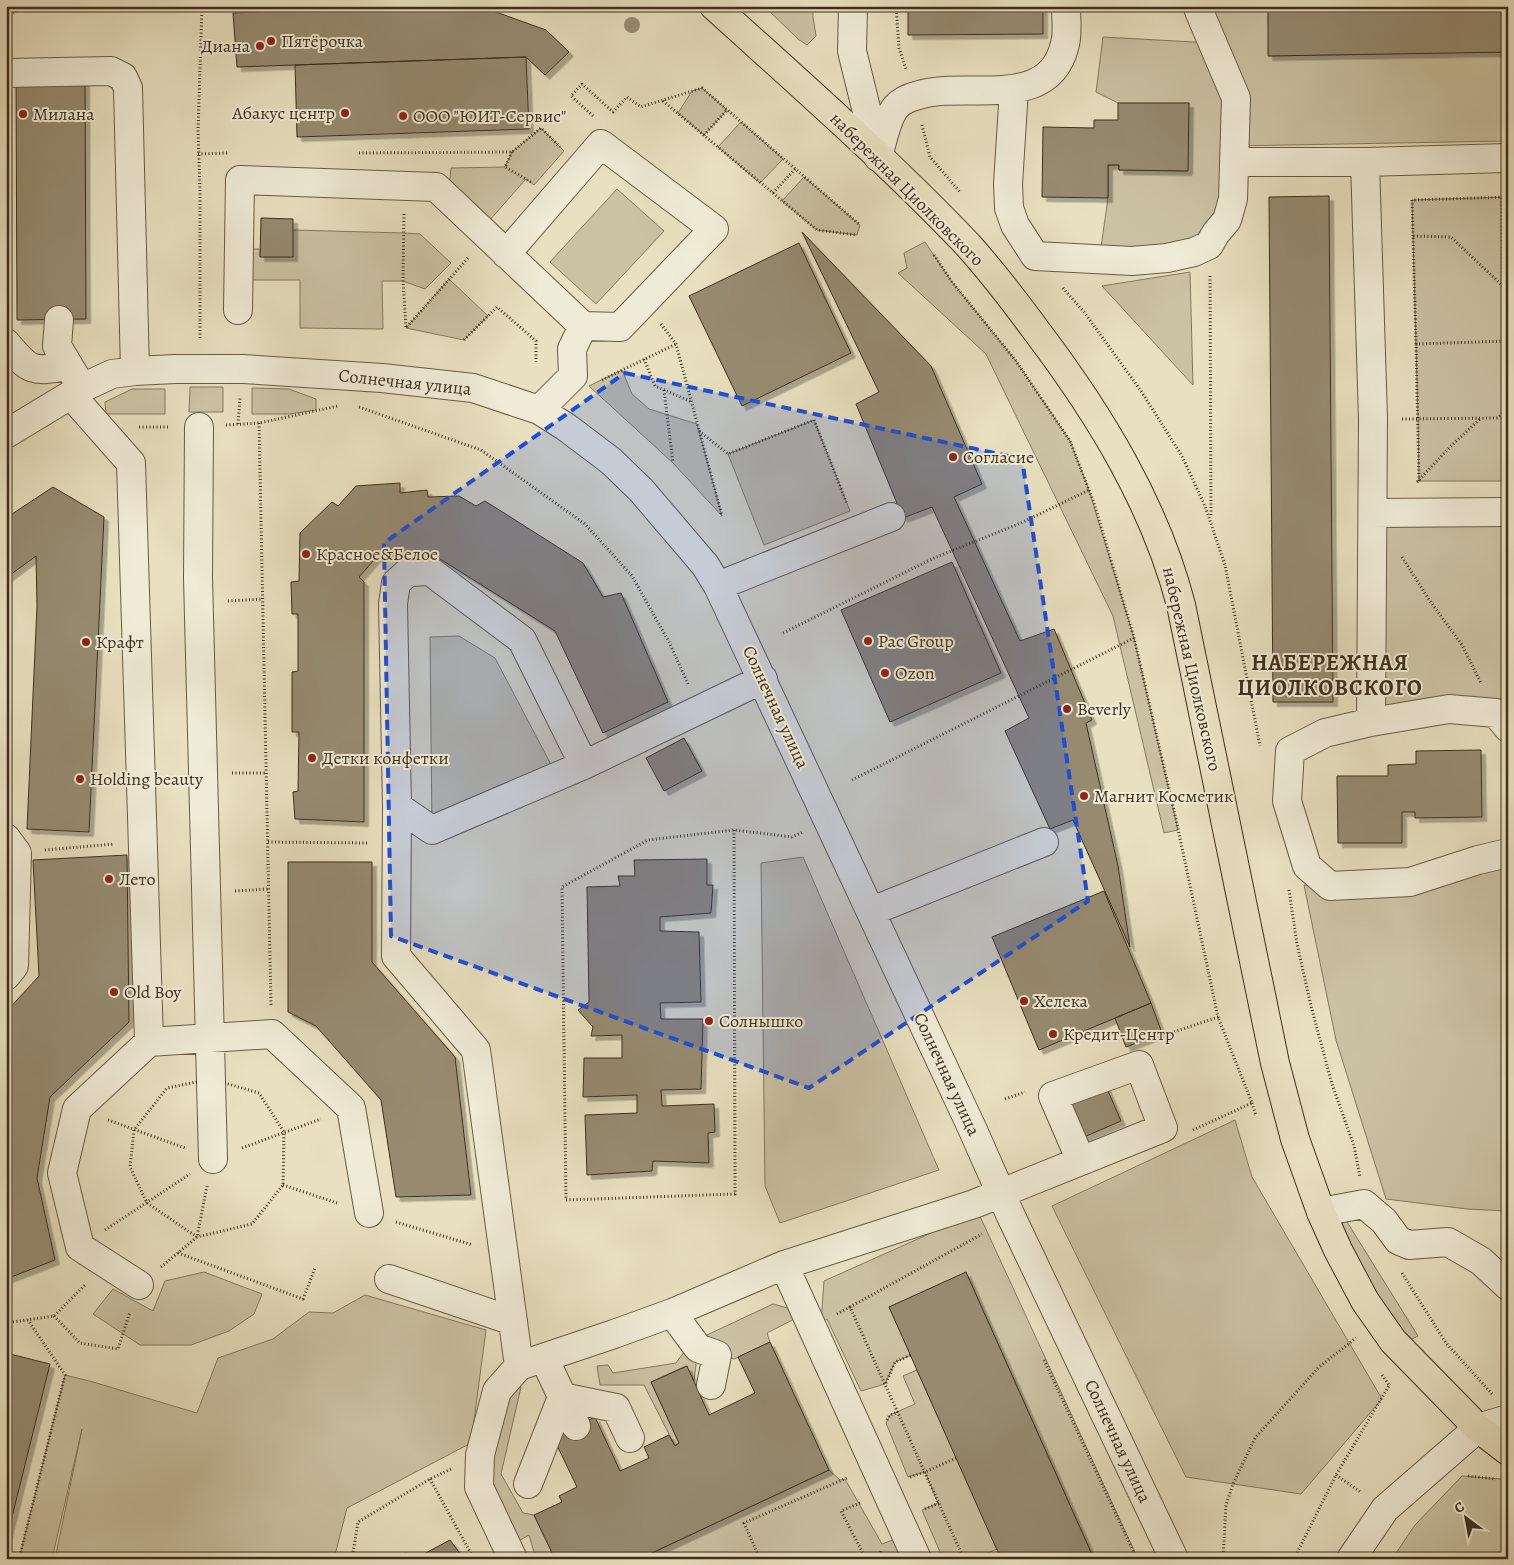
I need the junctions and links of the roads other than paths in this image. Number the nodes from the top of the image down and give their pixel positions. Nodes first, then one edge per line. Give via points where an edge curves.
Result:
1 (714, 6) edge
2 (853, 6) edge
3 (1066, 6) edge
4 (1198, 8) edge
5 (6, 73) edge
6 (1014, 89) junction
7 (878, 156) junction
8 (1508, 158) edge
9 (1235, 162) junction
10 (1365, 162) junction
11 (497, 245) junction
12 (238, 310) dead end
13 (59, 320) dead end
14 (583, 326) junction
15 (6, 343) edge
16 (136, 371) junction
17 (74, 383) junction
18 (539, 410) junction
19 (199, 427) dead end
20 (6, 434) edge
21 (1508, 512) edge
22 (1373, 513) junction
23 (891, 516) dead end
24 (718, 586) junction
25 (763, 680) junction
26 (1502, 720) edge
27 (1371, 722) junction
28 (584, 765) junction
29 (398, 806) junction
30 (1044, 842) dead end
31 (12, 846) edge
32 (1508, 853) edge
33 (872, 911) junction
34 (6, 976) edge
35 (210, 1038) junction
36 (149, 1042) junction
37 (213, 1159) road end
38 (1081, 1161) dead end
39 (1000, 1192) junction
40 (1321, 1212) junction
41 (369, 1213) dead end
42 (784, 1265) junction
43 (389, 1279) dead end
44 (139, 1285) road end
45 (1508, 1286) edge
46 (672, 1313) junction
47 (513, 1321) junction
48 (532, 1362) junction
49 (710, 1385) dead end
50 (562, 1397) junction
51 (1508, 1419) edge
52 (576, 1426) dead end
53 (1478, 1428) junction
54 (630, 1438) dead end
55 (1508, 1451) edge
56 (528, 1484) dead end
57 (513, 1559) edge
58 (917, 1559) edge
59 (1174, 1559) edge
60 (1350, 1559) edge

1 - 7 main road, набережная Циолковского
2 - 7 street via 852,51
3 - 6 street via 1065,44 1057,64 1040,82
4 - 9 street via 1236,98
5 - 16 street via 111,71 123,77 128,88
6 - 7 street via 940,91 903,100 890,117
6 - 9 street via 1009,208 1015,225 1035,256 1132,261 1167,258 1210,245 1227,220 1233,199
7 - 40 main road, набережная Циолковского via 980,259 1056,356 1098,418 1161,544 1181,605 1275,1063 1295,1139
8 - 10 street
9 - 10 street
10 - 22 street
11 - 12 street via 436,187 240,180
11 - 14 street
11 - 14 street via 601,144 714,229 620,327
13 - 17 street via 57,346
14 - 18 street via 572,349 573,376
15 - 17 street via 30,368
16 - 17 street, Солнечная улица
16 - 18 street, Солнечная улица via 243,369 382,378 473,388
17 - 20 street, Солнечная улица
17 - 36 street via 130,463
18 - 24 street, Солнечная улица via 603,455 641,490 705,564
19 - 35 street via 198,578
21 - 22 street
22 - 27 street
23 - 24 street
24 - 25 street, Солнечная улица
25 - 28 street
25 - 33 street, Солнечная улица
26 - 27 street via 1449,709
27 - 32 street via 1325,733 1290,751 1287,801 1307,866 1330,886 1410,882
28 - 29 street via 432,830
28 - 29 street via 522,640 430,571 408,572 396,583 393,604
29 - 47 street via 396,956 476,1050
30 - 33 street
31 - 34 street via 14,966
33 - 39 street, Солнечная улица
35 - 36 street
35 - 37 street
35 - 41 street via 272,1034 351,1108
36 - 44 street via 77,1109 62,1173 80,1247
38 - 39 street
39 - 42 street via 974,1204
39 - 59 street, Солнечная улица
40 - 45 street via 1364,1204 1384,1221 1398,1240 1409,1245 1448,1242 1481,1261
40 - 53 main road, набережная Циолковского via 1365,1301 1392,1341
42 - 46 street
42 - 58 street via 874,1465 897,1484
43 - 47 street
46 - 48 street
46 - 49 street via 698,1348 717,1355
47 - 48 street
48 - 50 street
48 - 57 street via 497,1391 480,1455 479,1487
50 - 52 street
50 - 54 street via 616,1408
50 - 56 street
51 - 53 street
53 - 55 main road, набережная Циолковского
53 - 60 street via 1385,1509

